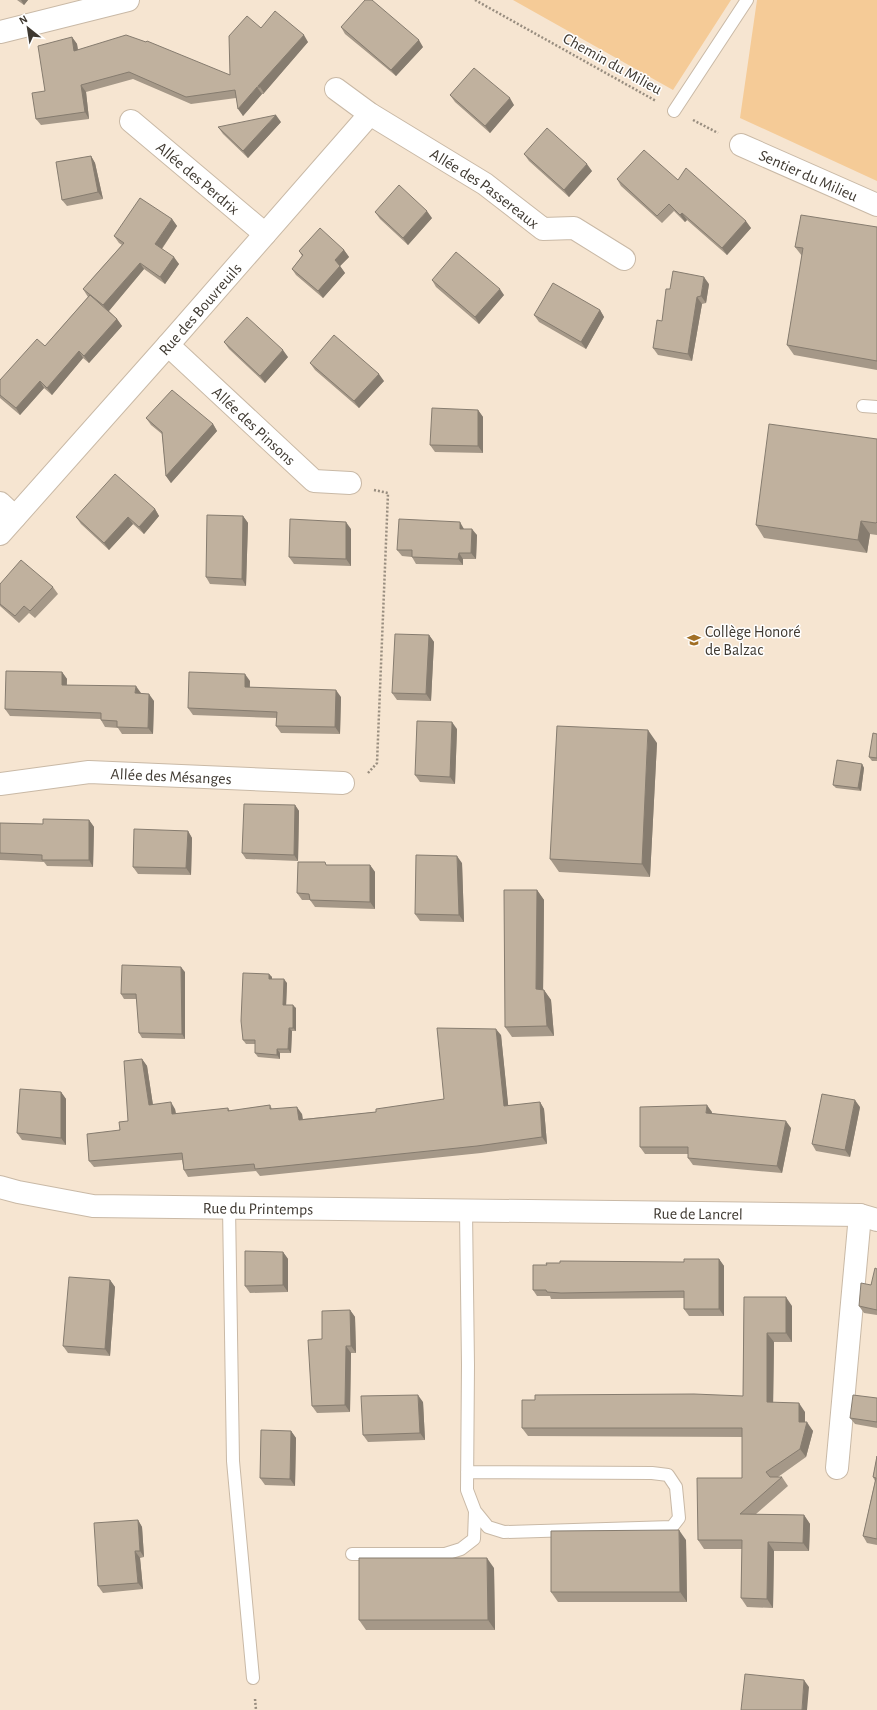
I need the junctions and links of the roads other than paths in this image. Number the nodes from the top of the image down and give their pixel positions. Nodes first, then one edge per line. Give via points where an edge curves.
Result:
1 (128, 0) edge
2 (747, 0) edge
3 (0, 32) edge
4 (336, 89) dead end
5 (674, 111) road end
6 (370, 114) junction
7 (131, 121) dead end
8 (741, 145) road end
9 (877, 204) edge
10 (265, 234) junction
11 (624, 259) dead end
12 (168, 345) junction
13 (863, 406) dead end
14 (877, 407) edge
15 (350, 483) road end
16 (7, 510) edge
17 (0, 534) edge
18 (343, 783) road end
19 (0, 784) edge
20 (0, 1187) edge
21 (229, 1207) junction
22 (466, 1211) junction
23 (518, 1211) joint
24 (868, 1218) edge
25 (837, 1468) dead end
26 (467, 1472) junction
27 (475, 1511) junction
28 (352, 1554) dead end
29 (253, 1678) dead end

1 - 3 street
2 - 5 lane
4 - 6 street
6 - 10 street, Rue des Bouvreuils
6 - 11 street, Allée des Passereaux via 485,184 543,229 574,228
7 - 10 street, Allée des Perdrix
8 - 9 street, Sentier du Milieu
10 - 12 street, Rue des Bouvreuils
12 - 15 street, Allée des Pinsons via 314,481
12 - 16 street, Rue des Bouvreuils
13 - 14 lane
16 - 17 street, Rue des Bouvreuils
18 - 19 street, Allée des Mésanges via 89,772
20 - 21 street, Rue du Printemps via 93,1206
21 - 22 street, Rue du Printemps
21 - 29 lane via 233,1461
22 - 23 street, Rue du Printemps
22 - 26 lane
23 - 24 street, Rue de Lancrel
24 - 25 street
26 - 27 lane via 467,1490
26 - 27 lane via 668,1475 676,1486 679,1518 672,1527 504,1532 488,1527
27 - 28 lane via 474,1539 461,1549 445,1554

